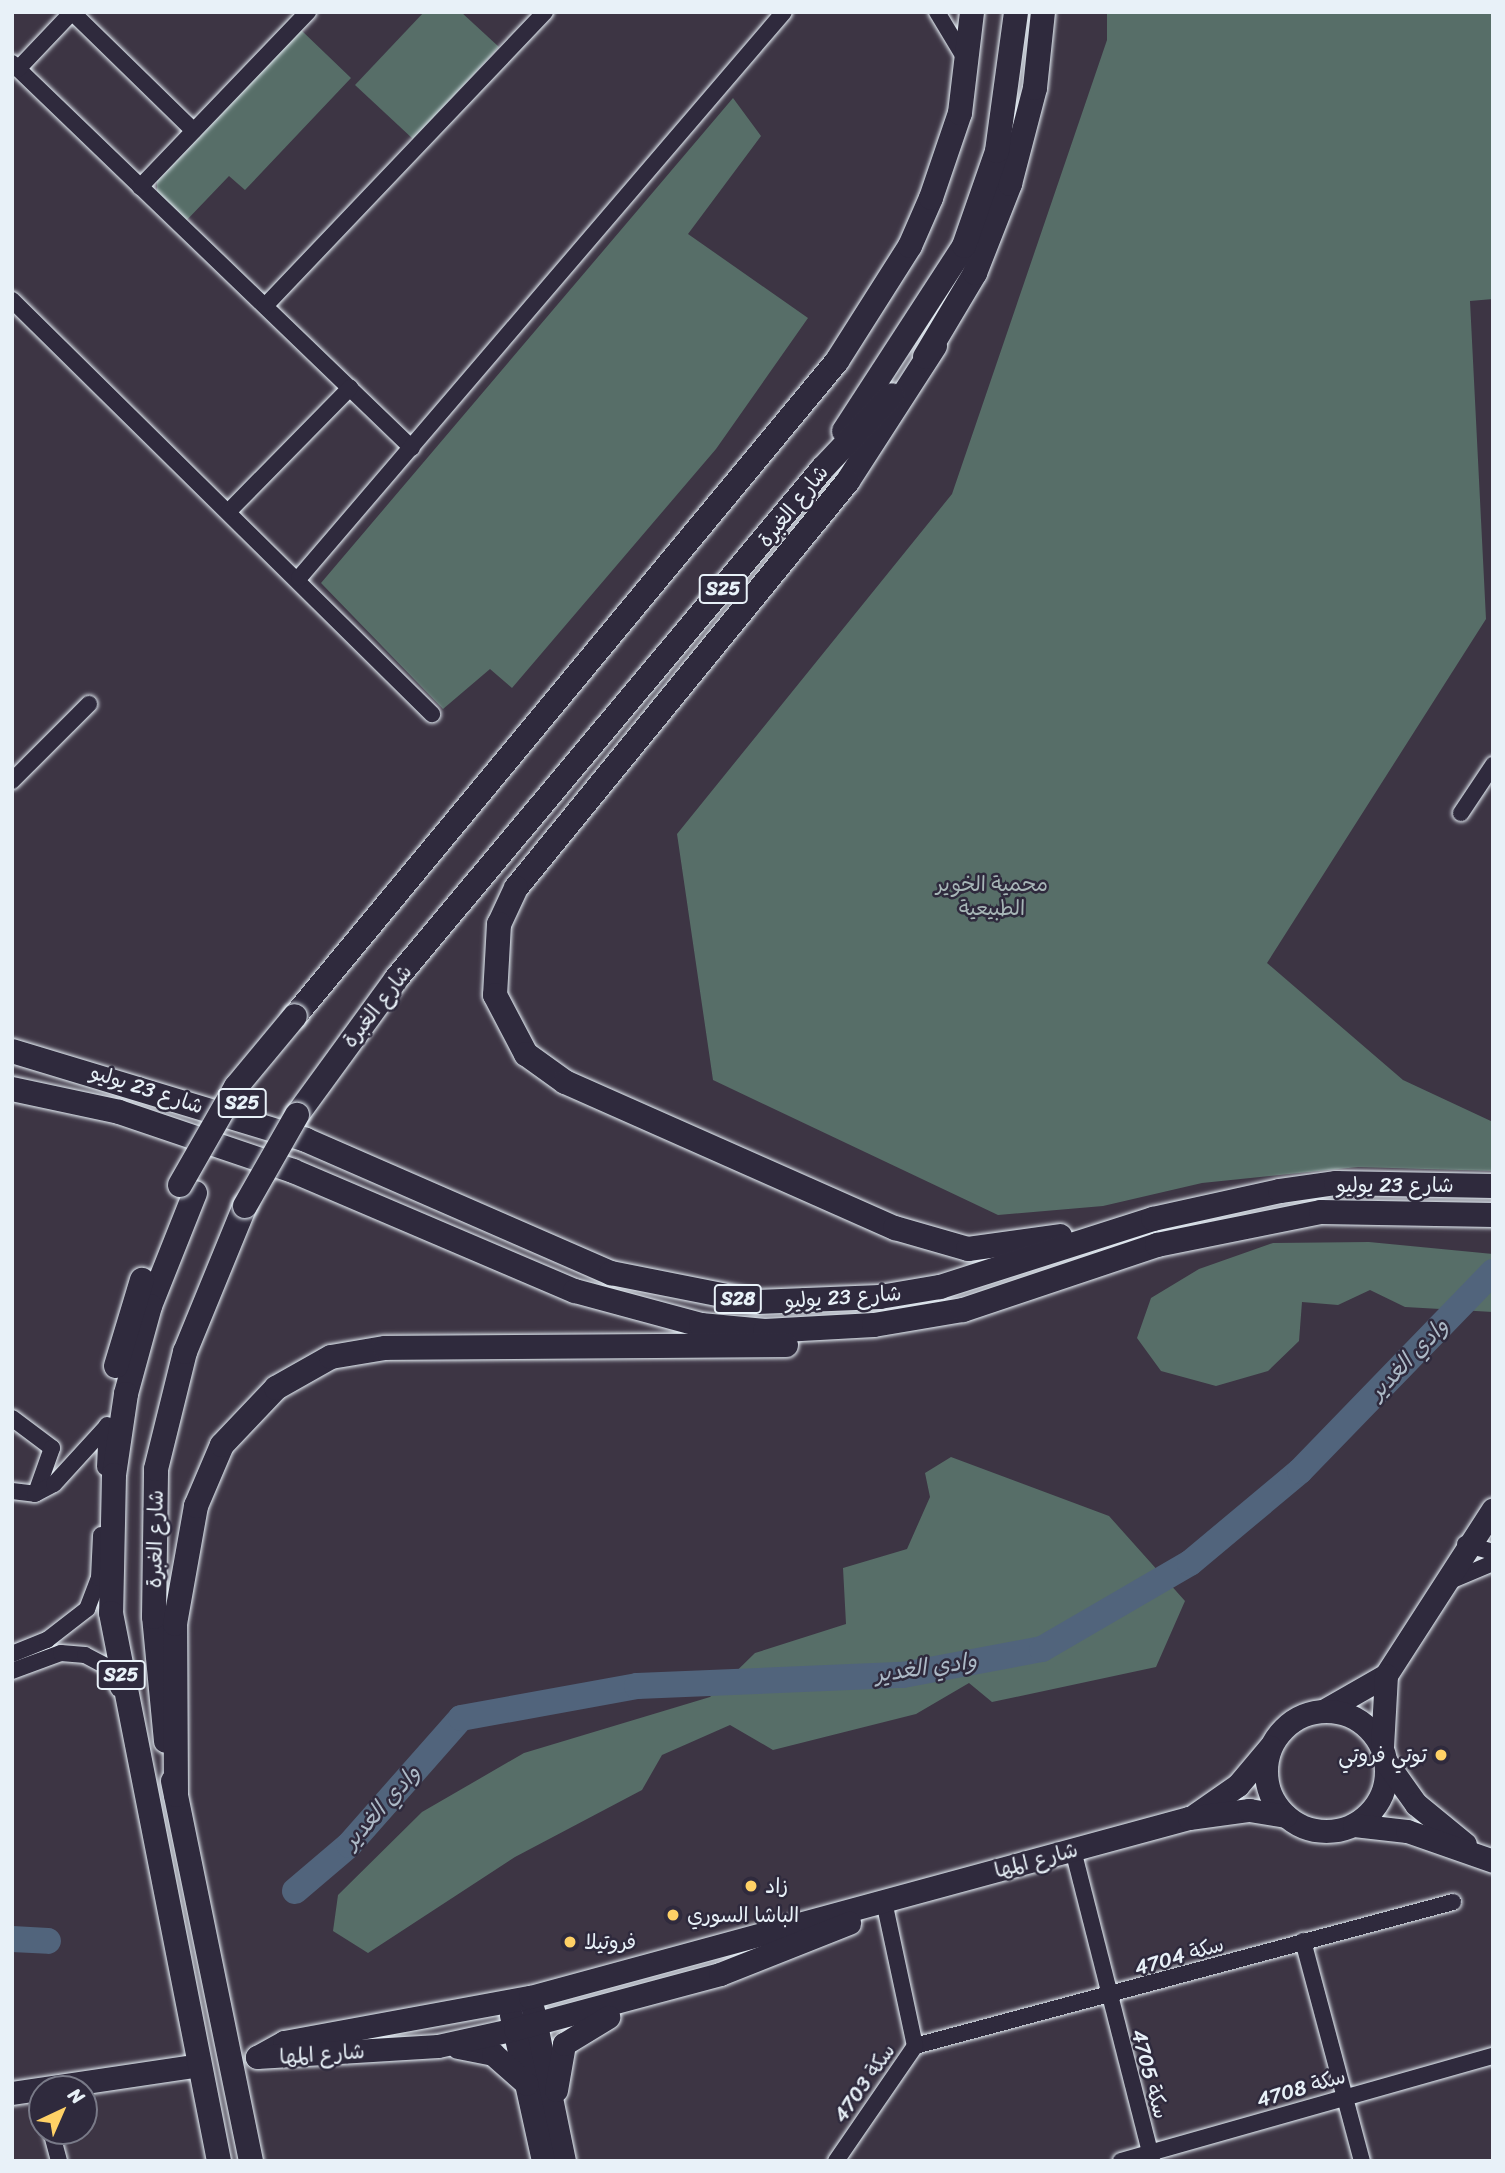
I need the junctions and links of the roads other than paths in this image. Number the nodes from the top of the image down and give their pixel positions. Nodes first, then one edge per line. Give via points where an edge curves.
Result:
1 (308, 12) edge
2 (545, 12) edge
3 (784, 12) edge
4 (936, 12) edge
5 (972, 12) edge
6 (1016, 12) edge
7 (1043, 12) edge
8 (15, 66) edge
9 (968, 75) junction
10 (194, 131) junction
11 (140, 187) junction
12 (12, 300) edge
13 (265, 306) junction
14 (935, 346) junction
15 (350, 388) junction
16 (412, 447) junction
17 (823, 468) junction
18 (229, 511) junction
19 (299, 578) junction
20 (89, 704) dead end
21 (432, 714) dead end
22 (1493, 765) edge
23 (12, 781) edge
24 (1461, 813) dead end
25 (12, 1051) edge
26 (12, 1088) edge
27 (1493, 1186) edge
28 (187, 1189) junction
29 (1493, 1217) edge
30 (1153, 1219) junction
31 (999, 1300) junction
32 (12, 1418) edge
33 (107, 1425) junction
34 (12, 1491) edge
35 (35, 1494) junction
36 (1493, 1509) edge
37 (1465, 1544) junction
38 (1493, 1552) edge
39 (1493, 1563) edge
40 (1442, 1585) junction
41 (12, 1654) edge
42 (12, 1671) edge
43 (1386, 1675) junction
44 (1325, 1710) junction
45 (127, 1713) junction
46 (1270, 1747) junction
47 (1384, 1754) junction
48 (176, 1795) junction
49 (1286, 1816) junction
50 (1189, 1818) junction
51 (1354, 1825) junction
52 (1073, 1850) junction
53 (1484, 1857) edge
54 (884, 1902) junction
55 (1453, 1902) dead end
56 (1303, 1941) junction
57 (1107, 1998) junction
58 (519, 2000) junction
59 (621, 2003) junction
60 (525, 2027) junction
61 (438, 2046) junction
62 (915, 2046) junction
63 (1493, 2056) edge
64 (186, 2067) dead end
65 (98, 2082) edge
66 (530, 2088) junction
67 (1346, 2097) junction
68 (555, 2107) junction
69 (1151, 2157) edge
70 (219, 2161) edge
71 (251, 2161) edge
72 (544, 2161) edge
73 (564, 2161) edge
74 (836, 2161) edge
75 (1121, 2161) edge
76 (1363, 2161) edge

1 - 10 street
2 - 13 street
3 - 16 street
4 - 9 street via 954,33
5 - 9 main road, شارع الغبرة / S25
6 - 17 main road via 997,151 964,246
7 - 14 main road, شارع الغبرة / S25 via 1035,88 1010,184 975,273
8 - 10 street via 72,12
8 - 11 street
9 - 28 main road, شارع الغبرة / S25, bridge via 947,154 915,234 837,361 295,1016
10 - 11 street
11 - 13 street
12 - 18 street
13 - 15 street
14 - 17 main road, شارع الغبرة / S25
14 - 30 main road via 848,481 516,888 499,924 495,995 526,1054 565,1082 921,1239 990,1249
15 - 16 street
15 - 18 street
16 - 19 street
17 - 48 main road, شارع الغبرة / S25, bridge via 396,979 297,1115 245,1206 185,1352 156,1469 155,1629
18 - 19 street
19 - 21 street
20 - 23 street
22 - 24 street
25 - 30 main road, شارع 23 يوليو / S28 via 306,1140 611,1273 746,1301 880,1297 940,1287
26 - 31 main road, شارع 23 يوليو / S28 via 189,1134 371,1202 575,1291 701,1325 818,1330
27 - 30 main road, شارع 23 يوليو / S28 via 1336,1183
28 - 33 main road via 130,1314
28 - 45 main road, شارع الغبرة / S25 via 126,1394 114,1475 111,1613
29 - 31 main road, شارع 23 يوليو / S28 via 1449,1211 1321,1212 1249,1224 1157,1245
31 - 48 main road via 958,1323 821,1344 385,1348 331,1357 302,1371 234,1428 196,1506 175,1624
32 - 35 street via 52,1448
33 - 35 street via 81,1461
33 - 41 street via 95,1597 77,1618
34 - 35 street
36 - 37 street
37 - 38 street
37 - 40 street
39 - 40 street
40 - 43 street
42 - 45 street via 61,1653 85,1655 109,1668
43 - 44 street
43 - 47 street
44 - 46 street via 1292,1720
44 - 47 street via 1359,1720
45 - 70 main road, شارع الغبرة / S25
46 - 49 street via 1267,1784
46 - 50 street, شارع المها via 1238,1785
47 - 51 street via 1377,1805
47 - 53 street via 1416,1804
48 - 71 main road, شارع الغبرة / S25
49 - 50 street, شارع المها via 1249,1810
49 - 51 street via 1312,1830
50 - 52 street, شارع المها
51 - 53 street via 1407,1831
52 - 54 street, شارع المها
52 - 57 street, 4705 سكة
54 - 58 street, شارع المها
54 - 59 street, شارع المها via 879,1911 720,1973
54 - 62 street, 4703 سكة
55 - 56 street, سكة 4704
56 - 57 street, سكة 4704
56 - 67 street
57 - 62 street, سكة 4704
57 - 69 street, 4705 سكة
58 - 60 street
58 - 61 street, شارع المها via 284,2042 257,2057
59 - 60 street, شارع المها
59 - 68 street via 565,2044
60 - 61 street, شارع المها
60 - 66 street
60 - 68 street
61 - 66 street via 486,2051
62 - 74 street, 4703 سكة
63 - 67 street, سكة 4708
64 - 65 street
66 - 72 street
67 - 69 street, سكة 4708
67 - 76 street
68 - 73 street
69 - 75 street, سكة 4708

